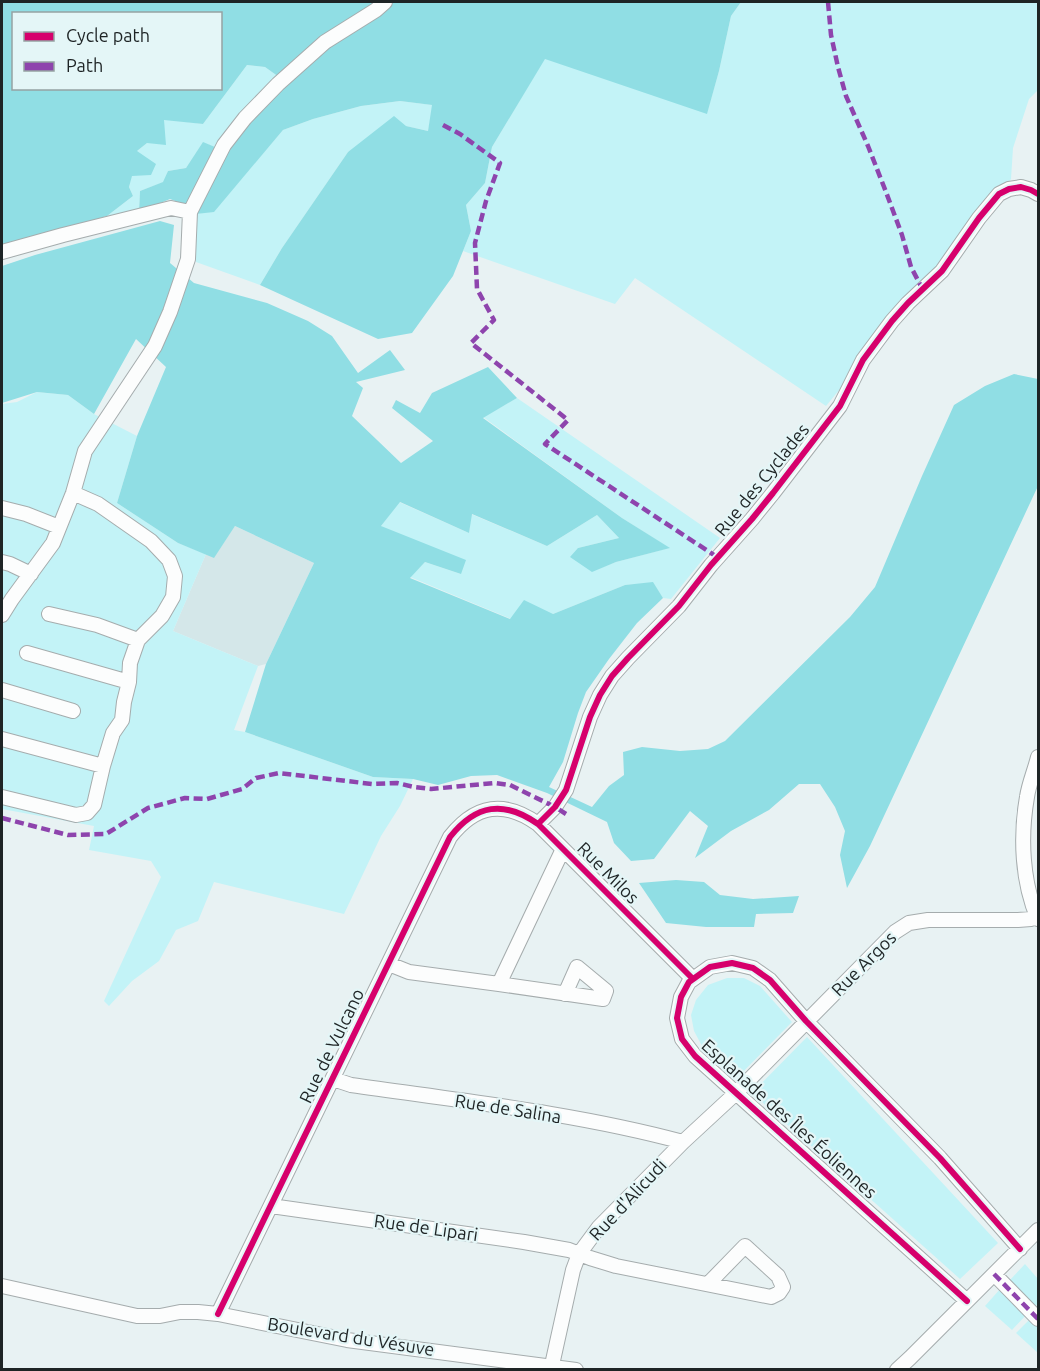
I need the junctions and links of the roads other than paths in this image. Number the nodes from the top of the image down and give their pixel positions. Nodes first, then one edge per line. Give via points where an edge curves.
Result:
1 (385, 2) edge
2 (1038, 194) edge
3 (190, 212) junction
4 (2, 252) edge
5 (73, 493) junction
6 (2, 508) edge
7 (59, 527) junction
8 (2, 562) edge
9 (31, 574) junction
10 (7, 597) edge
11 (49, 614) dead end
12 (2, 615) edge
13 (138, 640) junction
14 (27, 653) dead end
15 (129, 682) junction
16 (2, 690) edge
17 (73, 711) dead end
18 (2, 739) edge
19 (1038, 757) edge
20 (103, 766) junction
21 (2, 797) edge
22 (491, 809) joint
23 (538, 824) junction
24 (563, 849) junction
25 (1038, 917) edge
26 (389, 964) junction
27 (693, 979) junction
28 (499, 984) junction
29 (565, 994) dead end
30 (806, 1021) junction
31 (333, 1079) junction
32 (736, 1093) junction
33 (683, 1143) junction
34 (271, 1206) junction
35 (1038, 1230) edge
36 (1020, 1249) junction
37 (579, 1254) junction
38 (994, 1274) junction
39 (708, 1284) junction
40 (2, 1286) edge
41 (967, 1301) junction
42 (218, 1314) junction
43 (1038, 1319) edge
44 (910, 1364) edge
45 (552, 1365) junction
46 (576, 1370) edge
47 (897, 1370) edge

1 - 3 street via 325,42 245,117 224,145
2 - 23 street, Rue des Cyclades via 1020,187 999,194 942,271 892,321 863,360 840,406 773,493 679,606 612,676 590,717 566,790
3 - 4 street via 171,208
3 - 5 street via 189,259 170,312 155,346 85,451
5 - 7 street
5 - 13 street via 98,504 151,541 170,560 175,576 173,597 162,616
6 - 7 street
7 - 9 street via 53,543
8 - 9 street
9 - 10 street
10 - 12 street
11 - 13 street
13 - 15 street via 130,663
14 - 15 street
15 - 20 street via 122,720
16 - 17 street
18 - 20 street
19 - 25 street via 1027,795 1023,836 1026,877
20 - 21 street via 94,805 87,813 76,815
22 - 23 street, Rue Milos via 524,814
22 - 26 street, Rue de Vulcano via 474,814 450,837
23 - 24 street, Rue Milos
24 - 27 street, Rue Milos
24 - 28 street
25 - 30 street, Rue Argos via 909,923
26 - 28 street via 410,972
26 - 31 street, Rue de Vulcano
27 - 30 street via 710,967 732,963 753,968 770,980
27 - 32 street, Esplanade des Îles Éoliennes via 681,997 677,1018 682,1039
28 - 29 street
30 - 32 street, Esplanade des Îles Éoliennes
30 - 36 street via 940,1158
31 - 33 street, Rue de Salina via 557,1116
31 - 34 street, Rue de Vulcano
32 - 33 street, Rue d'Alicudi
32 - 41 street, Esplanade des Îles Éoliennes
33 - 37 street, Rue d'Alicudi via 599,1227
34 - 37 street, Rue de Lipari via 524,1242
34 - 42 street, Rue de Vulcano
35 - 36 street
36 - 38 street
37 - 39 street, Rue de Lipari via 616,1266
37 - 45 street, Rue d'Alicudi
38 - 41 street
38 - 43 street
39 - 39 street, Rue de Lipari via 771,1297 783,1287 778,1276 745,1246
40 - 42 street, Boulevard du Vésuve via 137,1316
41 - 44 street
42 - 45 street, Boulevard du Vésuve via 347,1340
44 - 47 street
45 - 46 street, Boulevard du Vésuve

